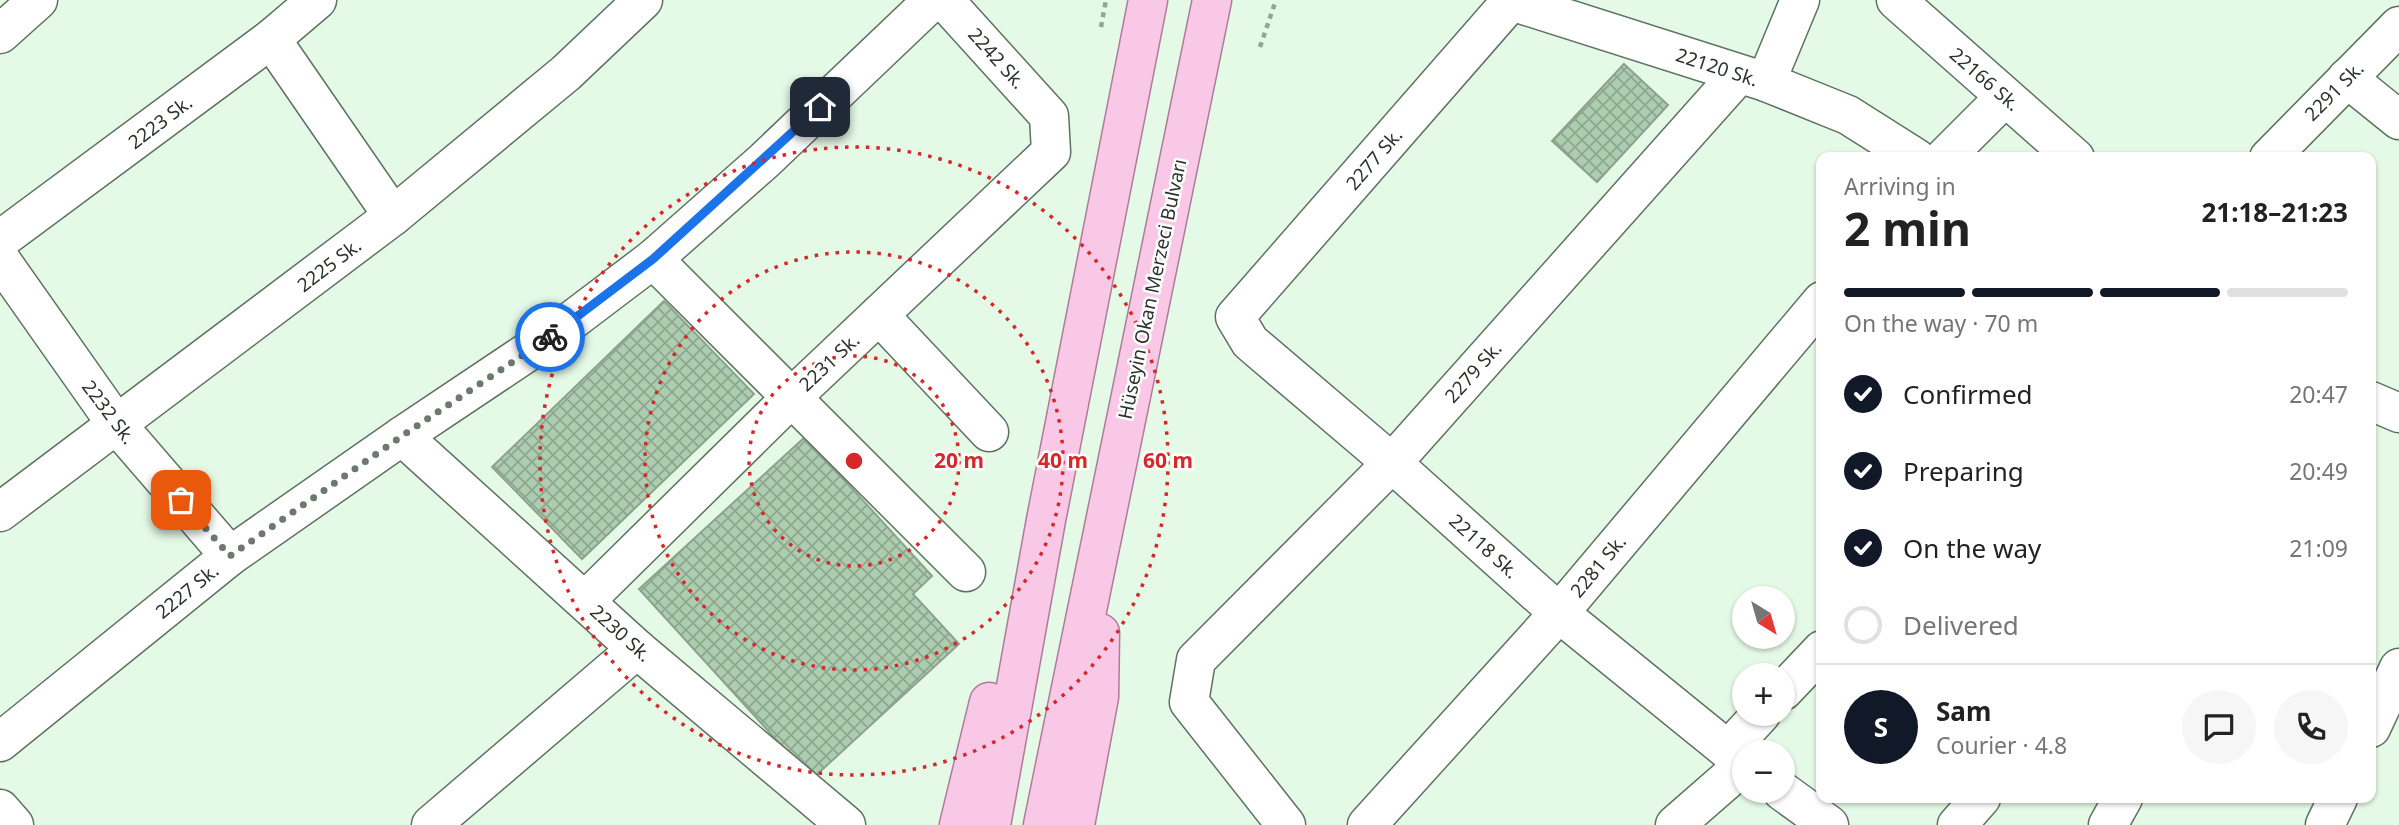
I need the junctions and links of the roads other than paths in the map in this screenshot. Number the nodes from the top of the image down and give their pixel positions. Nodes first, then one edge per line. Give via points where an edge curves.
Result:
1 (38, 0) edge
2 (317, 0) edge
3 (643, 0) edge
4 (933, 0) edge
5 (944, 0) edge
6 (1148, 0) edge
7 (1212, 0) edge
8 (1800, 0) edge
9 (1896, 0) edge
10 (1511, 1) edge
11 (2399, 26) edge
12 (0, 34) edge
13 (271, 39) junction
14 (1752, 78) junction
15 (2347, 78) junction
16 (2005, 97) junction
17 (1049, 116) joint
18 (2399, 120) edge
19 (1907, 152) edge
20 (1950, 152) edge
21 (2069, 152) edge
22 (2275, 152) edge
23 (393, 216) junction
24 (0, 240) edge
25 (0, 259) edge
26 (653, 259) junction
27 (1816, 308) edge
28 (879, 315) junction
29 (1235, 317) joint
30 (792, 397) junction
31 (2376, 403) edge
32 (2399, 414) edge
33 (117, 425) junction
34 (989, 432) dead end
35 (402, 436) junction
36 (1392, 463) junction
37 (0, 512) edge
38 (1046, 520) junction
39 (1101, 537) junction
40 (230, 556) junction
41 (965, 572) dead end
42 (585, 601) junction
43 (1559, 613) junction
44 (637, 649) junction
45 (1816, 656) edge
46 (2399, 668) edge
47 (1795, 678) edge
48 (2376, 717) edge
49 (0, 742) edge
50 (1732, 754) edge
51 (1732, 761) edge
52 (1795, 800) edge
53 (1977, 803) edge
54 (2120, 803) edge
55 (2336, 803) edge
56 (0, 809) edge
57 (14, 825) edge
58 (431, 825) edge
59 (846, 825) edge
60 (960, 825) edge
61 (991, 825) edge
62 (1043, 825) edge
63 (1074, 825) edge
64 (1286, 825) edge
65 (1367, 825) edge
66 (1675, 825) edge
67 (1829, 825) edge
68 (1957, 825) edge
69 (2108, 825) edge
70 (2325, 825) edge

1 - 12 street
2 - 13 street, 2223 Sk.
3 - 23 street, 2225 Sk. via 566,73
4 - 26 street, 2227 Sk.
5 - 17 street, 2242 Sk.
6 - 38 main road
7 - 39 main road, Hüseyin Okan Merzeci Bulvarı
8 - 14 street, 2279 Sk.
9 - 16 street, 22166 Sk.
10 - 14 street, 22120 Sk.
10 - 29 street, 2277 Sk.
11 - 15 street, 2291 Sk.
13 - 23 street
13 - 24 street, 2223 Sk.
14 - 19 street, 22120 Sk. via 1848,115
14 - 36 street, 2279 Sk.
15 - 18 street
15 - 22 street, 2291 Sk.
16 - 20 street
16 - 21 street, 22166 Sk.
17 - 28 street, 2231 Sk. via 1051,152
23 - 33 street, 2225 Sk.
25 - 33 street, 2232 Sk.
26 - 30 street
26 - 35 street, 2227 Sk. via 550,337
27 - 43 street, 2281 Sk.
28 - 30 street, 2231 Sk.
28 - 34 street
29 - 36 street, 22118 Sk. via 1250,342
30 - 41 street
30 - 42 street, 2231 Sk.
31 - 32 street
33 - 37 street, 2225 Sk.
33 - 40 street, 2232 Sk.
35 - 40 street, 2227 Sk.
35 - 42 street, 2230 Sk.
36 - 43 street, 22118 Sk.
36 - 64 street, 2279 Sk. via 1196,660 1189,702
38 - 60 main road via 996,673
38 - 61 main road
39 - 62 main road, Hüseyin Okan Merzeci Bulvarı
39 - 63 main road via 1099,697
40 - 49 street, 2227 Sk.
42 - 44 street, 2230 Sk.
43 - 50 street, 22118 Sk.
43 - 65 street, 2281 Sk.
44 - 58 street
44 - 59 street, 2230 Sk.
45 - 47 street
46 - 48 street
51 - 66 street
52 - 67 street
53 - 68 street
54 - 69 street
55 - 70 street
56 - 57 street

